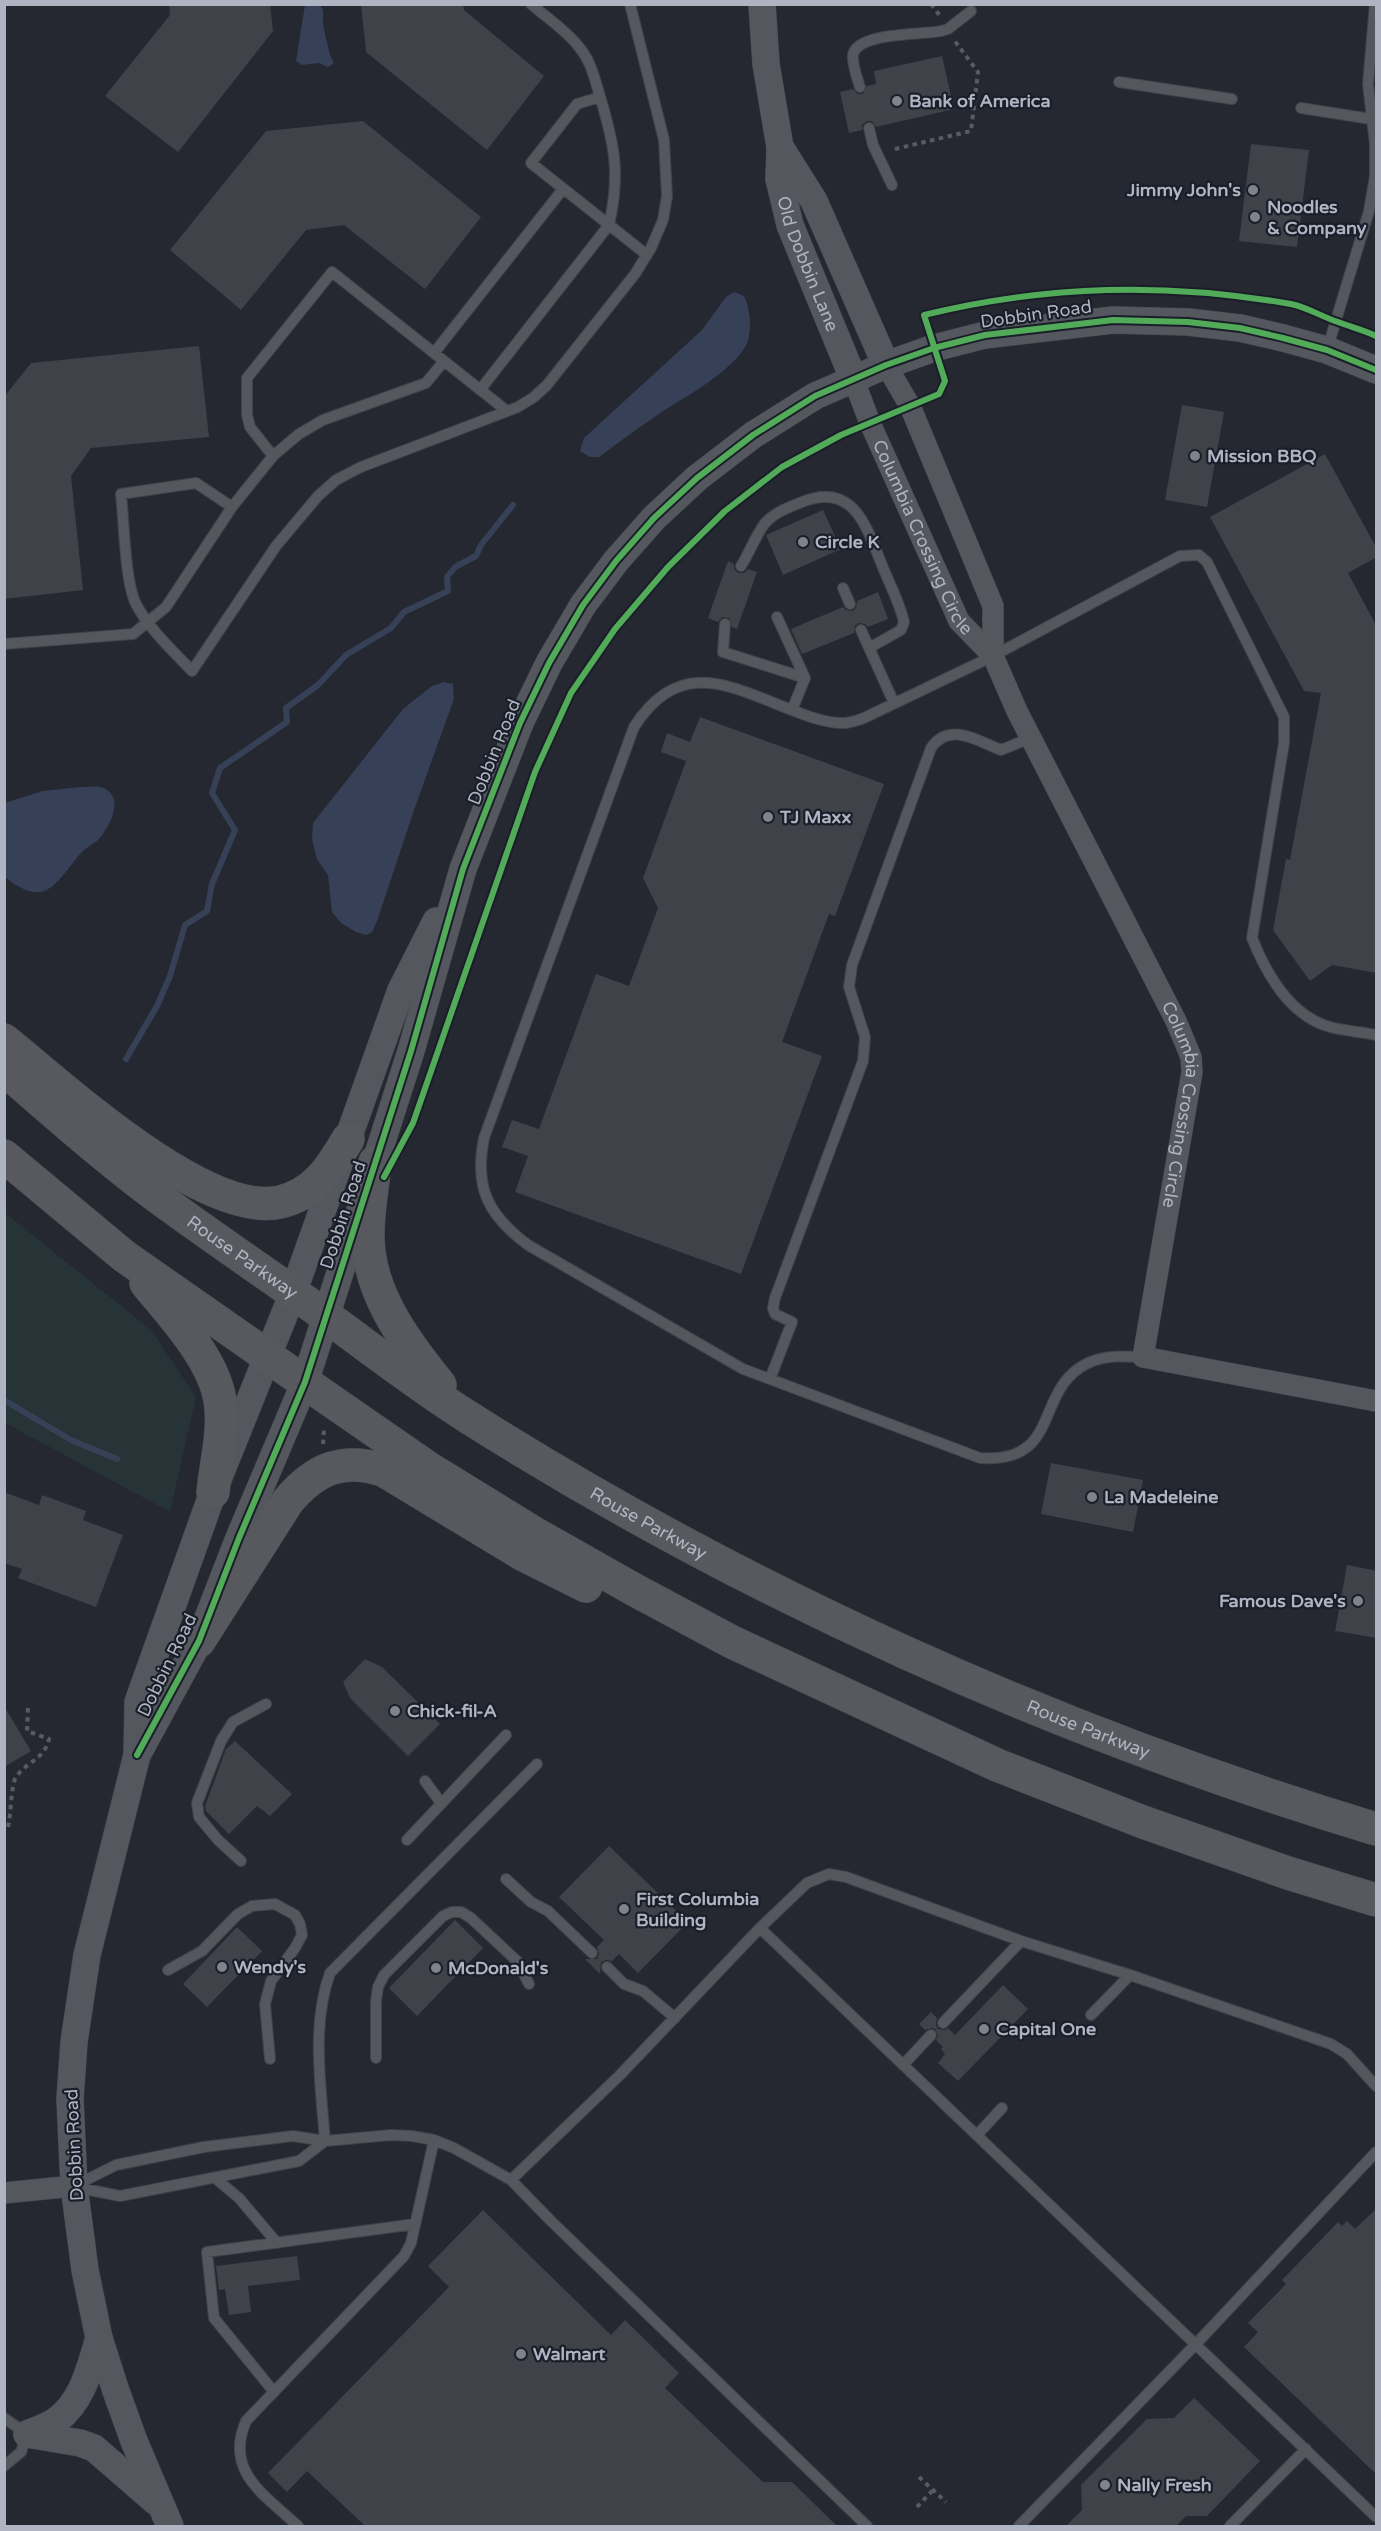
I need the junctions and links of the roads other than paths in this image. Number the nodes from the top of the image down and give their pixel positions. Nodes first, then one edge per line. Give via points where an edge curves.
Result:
1 (531, 4) edge
2 (630, 4) edge
3 (762, 4) edge
4 (1375, 4) edge
5 (971, 11) dead end
6 (1119, 82) dead end
7 (860, 87) dead end
8 (600, 97) junction
9 (1232, 99) dead end
10 (1301, 108) dead end
11 (1371, 118) junction
12 (869, 129) dead end
13 (780, 147) junction
14 (892, 185) dead end
15 (563, 189) junction
16 (609, 225) junction
17 (647, 255) junction
18 (1327, 350) junction
19 (434, 353) junction
20 (444, 361) junction
21 (886, 365) junction
22 (1377, 370) edge
23 (853, 378) junction
24 (480, 390) junction
25 (507, 411) junction
26 (273, 456) junction
27 (232, 507) junction
28 (741, 566) dead end
29 (843, 588) dead end
30 (850, 604) dead end
31 (777, 617) dead end
32 (150, 622) junction
33 (725, 624) dead end
34 (861, 630) dead end
35 (4, 644) edge
36 (869, 648) junction
37 (993, 656) junction
38 (805, 678) junction
39 (894, 704) junction
40 (792, 710) junction
41 (1030, 738) junction
42 (463, 869) junction
43 (1377, 1035) edge
44 (4, 1040) edge
45 (4, 1069) edge
46 (348, 1139) junction
47 (4, 1156) edge
48 (375, 1162) junction
49 (124, 1256) junction
50 (294, 1293) junction
51 (326, 1316) junction
52 (267, 1355) junction
53 (1143, 1358) junction
54 (770, 1379) junction
55 (305, 1382) junction
56 (1377, 1401) edge
57 (464, 1414) junction
58 (213, 1492) junction
59 (199, 1641) junction
60 (266, 1704) dead end
61 (506, 1735) dead end
62 (137, 1755) junction
63 (537, 1764) dead end
64 (997, 1765) junction
65 (425, 1781) dead end
66 (441, 1803) junction
67 (1377, 1829) edge
68 (407, 1840) dead end
69 (241, 1861) dead end
70 (506, 1879) dead end
71 (1377, 1900) edge
72 (760, 1928) junction
73 (1021, 1941) junction
74 (591, 1953) dead end
75 (607, 1967) dead end
76 (168, 1970) dead end
77 (1130, 1975) junction
78 (530, 1984) dead end
79 (1091, 2015) dead end
80 (675, 2018) junction
81 (943, 2023) dead end
82 (931, 2036) dead end
83 (376, 2058) dead end
84 (270, 2060) dead end
85 (903, 2065) junction
86 (1377, 2086) edge
87 (1002, 2108) dead end
88 (977, 2135) junction
89 (434, 2140) junction
90 (324, 2141) junction
91 (1377, 2152) edge
92 (215, 2178) junction
93 (512, 2180) junction
94 (74, 2187) junction
95 (4, 2193) edge
96 (415, 2224) junction
97 (278, 2242) junction
98 (99, 2338) junction
99 (1196, 2344) junction
100 (274, 2392) junction
101 (4, 2418) edge
102 (27, 2434) junction
103 (1306, 2449) junction
104 (4, 2466) edge
105 (165, 2516) edge
106 (1377, 2517) edge
107 (298, 2526) edge
108 (867, 2526) edge
109 (1019, 2526) edge
110 (1230, 2526) edge

1 - 8 lane via 580,48 590,62
2 - 17 lane via 668,171 663,220
3 - 13 street, Old Dobbin Lane via 766,64
4 - 11 lane via 1368,76
5 - 7 lane via 948,29 868,39 853,54
6 - 9 lane
8 - 15 lane via 577,104 531,163
8 - 16 lane via 613,142 616,172
10 - 11 lane
11 - 18 lane via 1376,159 1369,211
12 - 14 lane
13 - 21 street, Old Dobbin Lane via 814,201
13 - 23 street, Old Dobbin Lane via 778,179 790,225
15 - 16 lane
15 - 19 lane
16 - 17 lane
16 - 24 lane
17 - 25 lane via 547,385
18 - 21 street, Dobbin Road via 1240,328 1113,320 985,335
18 - 22 street, Dobbin Road
19 - 20 lane
19 - 26 lane via 332,272 247,378 250,427
20 - 24 lane
20 - 26 lane via 426,383 323,420
21 - 23 street, Dobbin Road
21 - 37 street, Columbia Crossing Circle via 910,406 993,606
23 - 37 street, Columbia Crossing Circle via 959,621
23 - 42 street, Dobbin Road via 815,396 753,435 697,478 616,561 583,605 544,673 520,723
24 - 25 lane
25 - 32 lane via 336,480 276,546 192,671
26 - 27 lane
27 - 32 lane via 166,607
27 - 32 lane via 196,483 121,494 130,586 136,604
28 - 36 lane via 765,524 781,510 823,497 851,506 864,520 904,622 900,630
29 - 30 lane
31 - 38 lane
32 - 35 lane via 133,634
33 - 38 lane via 723,652
34 - 36 lane
36 - 39 lane
37 - 39 lane
37 - 41 street, Columbia Crossing Circle
37 - 43 lane via 1180,556 1199,555 1208,562 1279,705 1285,729 1252,938 1261,962 1279,988 1309,1018 1328,1026
38 - 40 lane
39 - 40 lane via 847,723
40 - 54 lane via 732,687 702,681 657,698 645,710 634,728 480,1158 485,1198 509,1231 743,1369
41 - 53 street, Columbia Crossing Circle via 1191,1057 1192,1072
41 - 54 lane via 1001,750 961,734 950,734 936,740 931,748 852,965 849,987 863,1030 863,1061 775,1298 775,1314 792,1322
42 - 46 street, Dobbin Road via 400,990
42 - 48 street, Dobbin Road
44 - 46 main road via 115,1129 171,1168 231,1198 258,1203 294,1197 313,1187 329,1170
45 - 50 main road, Rouse Parkway via 166,1203
46 - 50 street, Dobbin Road
47 - 49 main road
48 - 51 street, Dobbin Road
48 - 57 main road via 368,1233 375,1281 402,1334
49 - 52 main road
49 - 58 main road via 181,1327 214,1380 221,1422
50 - 51 main road, Rouse Parkway
50 - 52 street, Dobbin Road
51 - 55 street, Dobbin Road
51 - 57 main road, Rouse Parkway
52 - 55 main road
52 - 58 street, Dobbin Road
53 - 54 lane via 1103,1358 1076,1370 1058,1391 1035,1441 1011,1456 995,1459 980,1458
53 - 56 street
55 - 59 street, Dobbin Road
55 - 64 main road via 430,1469 633,1589 732,1642
57 - 67 main road, Rouse Parkway via 663,1532 886,1642 1019,1702 1161,1758
58 - 62 street, Dobbin Road via 138,1702
59 - 62 street, Dobbin Road
59 - 64 main road via 301,1485 330,1468 367,1465 383,1470 522,1554 625,1606 857,1710
60 - 69 lane via 233,1722 221,1741 197,1803 199,1817
61 - 66 lane
62 - 94 street, Dobbin Road via 87,1955 80,2000 70,2099
63 - 90 lane via 330,1973 321,2005
64 - 71 main road via 1143,1822
65 - 66 lane
66 - 68 lane
70 - 74 lane via 531,1902 548,1911
72 - 73 lane via 807,1883 829,1874
72 - 80 lane
72 - 85 lane
73 - 77 lane
73 - 81 lane
75 - 80 lane via 624,1984 643,1991
76 - 84 lane via 202,1951 238,1914 252,1906 275,1904 295,1915 302,1935 271,1981 265,2004
77 - 79 lane
77 - 86 lane via 1331,2044 1347,2054
78 - 83 lane via 518,1962 471,1918 461,1912 442,1916 384,1975 378,1987
80 - 93 lane
82 - 85 lane
85 - 88 lane
87 - 88 lane
88 - 99 lane
89 - 90 lane via 391,2135
89 - 93 lane
89 - 96 lane
90 - 92 lane via 299,2161
90 - 94 lane via 293,2136 204,2147 116,2164
91 - 99 lane
92 - 94 lane via 120,2196
92 - 97 lane via 239,2198
93 - 108 lane
94 - 95 street
94 - 98 street, Dobbin Road
96 - 97 lane
96 - 100 lane via 404,2256
97 - 100 lane via 207,2252 214,2318
98 - 102 street via 82,2391 70,2408 57,2421
98 - 105 street, Dobbin Road
99 - 103 lane
99 - 109 lane
100 - 107 lane via 246,2421 240,2436 240,2460 251,2482
101 - 102 lane
102 - 104 lane via 21,2452
102 - 105 street via 94,2448
103 - 106 lane
103 - 110 lane

